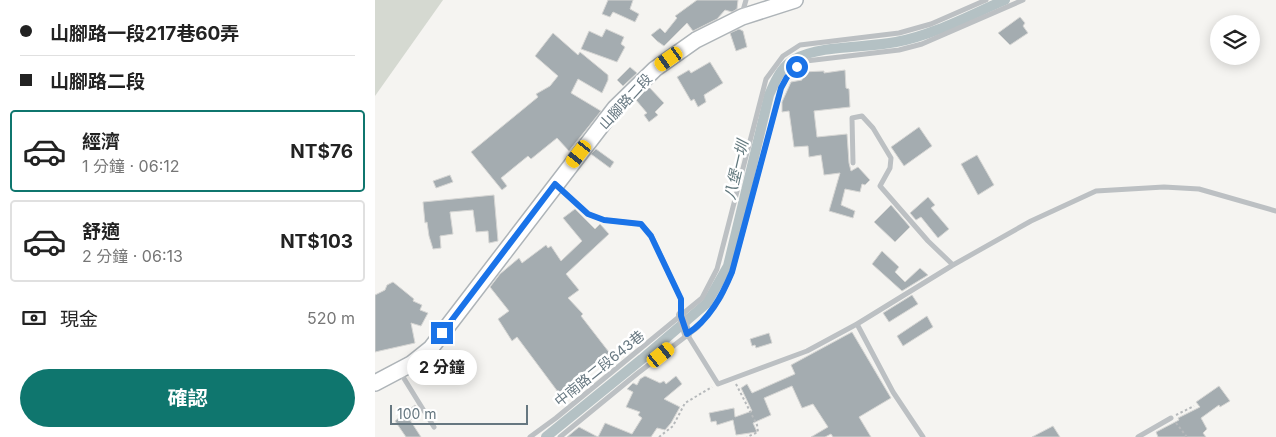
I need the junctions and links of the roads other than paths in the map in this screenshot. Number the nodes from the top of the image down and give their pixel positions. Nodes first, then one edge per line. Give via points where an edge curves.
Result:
1 (746, 0) edge
2 (795, 0) edge
3 (985, 0) edge
4 (1023, 0) edge
5 (742, 18) junction
6 (853, 162) dead end
7 (555, 184) junction
8 (1276, 211) edge
9 (953, 265) junction
10 (681, 316) junction
11 (857, 324) junction
12 (687, 334) junction
13 (400, 371) junction
14 (375, 383) edge
15 (1171, 418) road end
16 (434, 427) dead end
17 (530, 437) edge
18 (560, 437) edge
19 (923, 437) edge
20 (1138, 437) edge

1 - 5 lane
2 - 5 main road, 山腳路二段
3 - 10 lane, 中南路二段643巷 via 931,24 899,33 800,46 783,56 766,79 717,269 702,298
4 - 12 lane via 922,44 899,50 806,61 787,77 781,88 732,272 721,296 698,327
5 - 7 main road, 山腳路二段 via 697,40 655,69 615,108
6 - 9 lane via 852,118 862,116 891,158 890,168 880,186
7 - 10 lane via 588,214 604,220 641,224 651,236 681,299
7 - 13 main road, 山腳路二段 via 431,348
8 - 9 lane via 1199,189 1164,187 1096,191 1031,221
9 - 11 lane
10 - 12 street
10 - 17 lane, 中南路二段643巷
11 - 12 lane via 807,352 718,384
11 - 19 lane via 893,392
12 - 18 lane
13 - 14 main road, 山腳路二段
13 - 16 lane
15 - 20 lane

